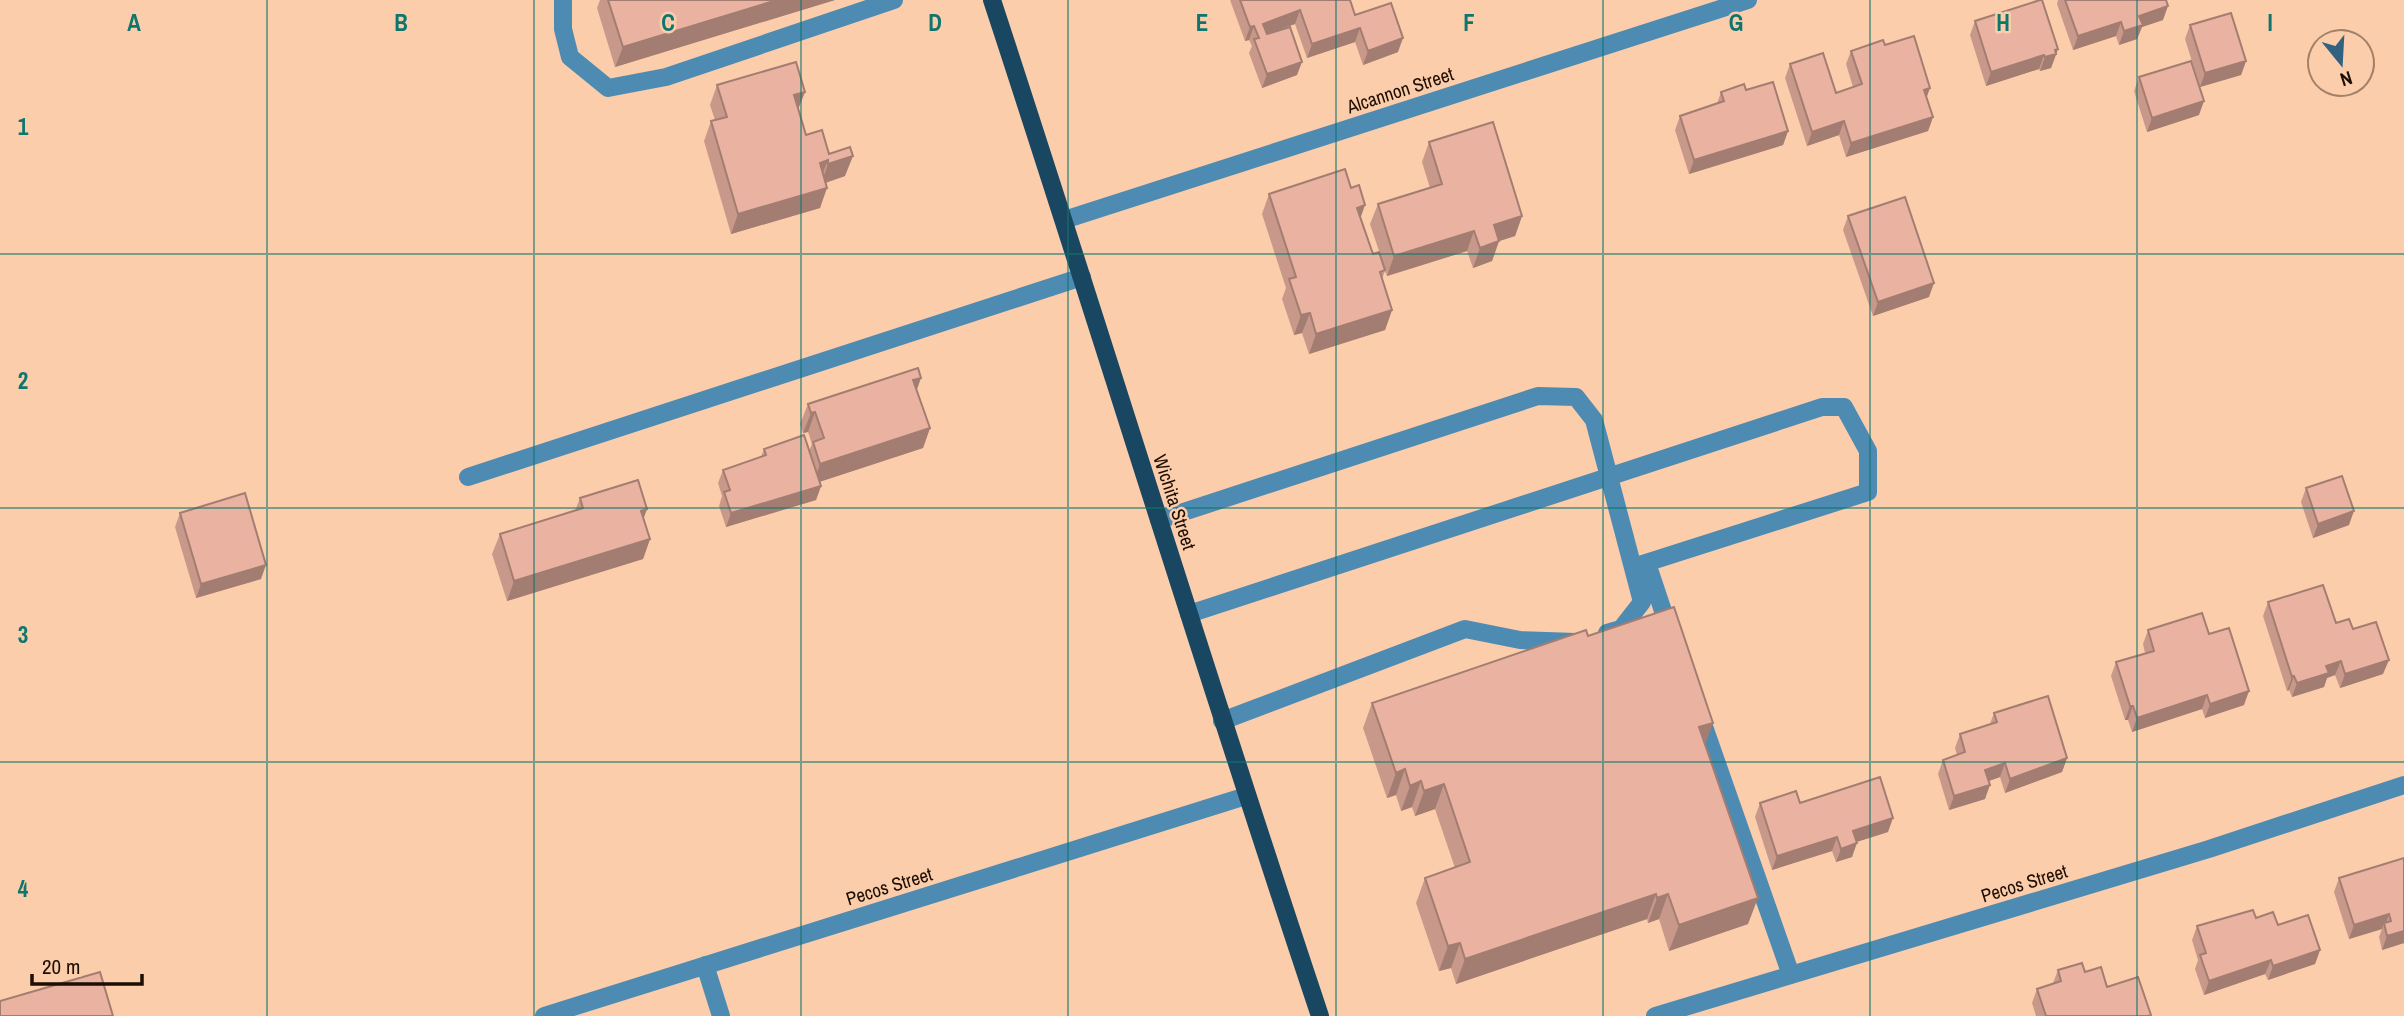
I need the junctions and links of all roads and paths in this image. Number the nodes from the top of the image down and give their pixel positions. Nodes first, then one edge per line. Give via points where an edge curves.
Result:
1 (563, 0) edge
2 (894, 0) edge
3 (992, 0) edge
4 (1748, 0) edge
5 (1065, 220) junction
6 (1082, 277) junction
7 (468, 477) dead end
8 (1609, 478) junction
9 (1159, 520) junction
10 (1640, 565) junction
11 (1189, 614) junction
12 (1678, 653) edge
13 (1696, 705) edge
14 (1222, 721) junction
15 (2404, 785) edge
16 (1246, 796) junction
17 (705, 965) junction
18 (1791, 975) junction
19 (544, 1016) edge
20 (721, 1016) edge
21 (1320, 1016) edge
22 (1655, 1016) edge

1 - 2 street via 563,29 570,57 608,89 666,77
3 - 5 main road, Wichita Street
4 - 5 street, Alcannon Street
5 - 6 main road, Wichita Street
6 - 7 street
6 - 9 main road, Wichita Street
8 - 9 street via 1594,420 1576,397 1538,397
8 - 10 street
8 - 10 street via 1822,407 1844,407 1868,451 1868,492
8 - 11 street
9 - 11 main road, Wichita Street
10 - 12 street
10 - 14 street via 1642,602 1621,629 1581,642 1520,640 1465,629
11 - 14 main road, Wichita Street
13 - 18 street
14 - 16 main road, Wichita Street
15 - 18 street, Pecos Street
16 - 17 street, Pecos Street
16 - 21 main road, Wichita Street
17 - 19 street, Pecos Street
17 - 20 street
18 - 22 street, Pecos Street

